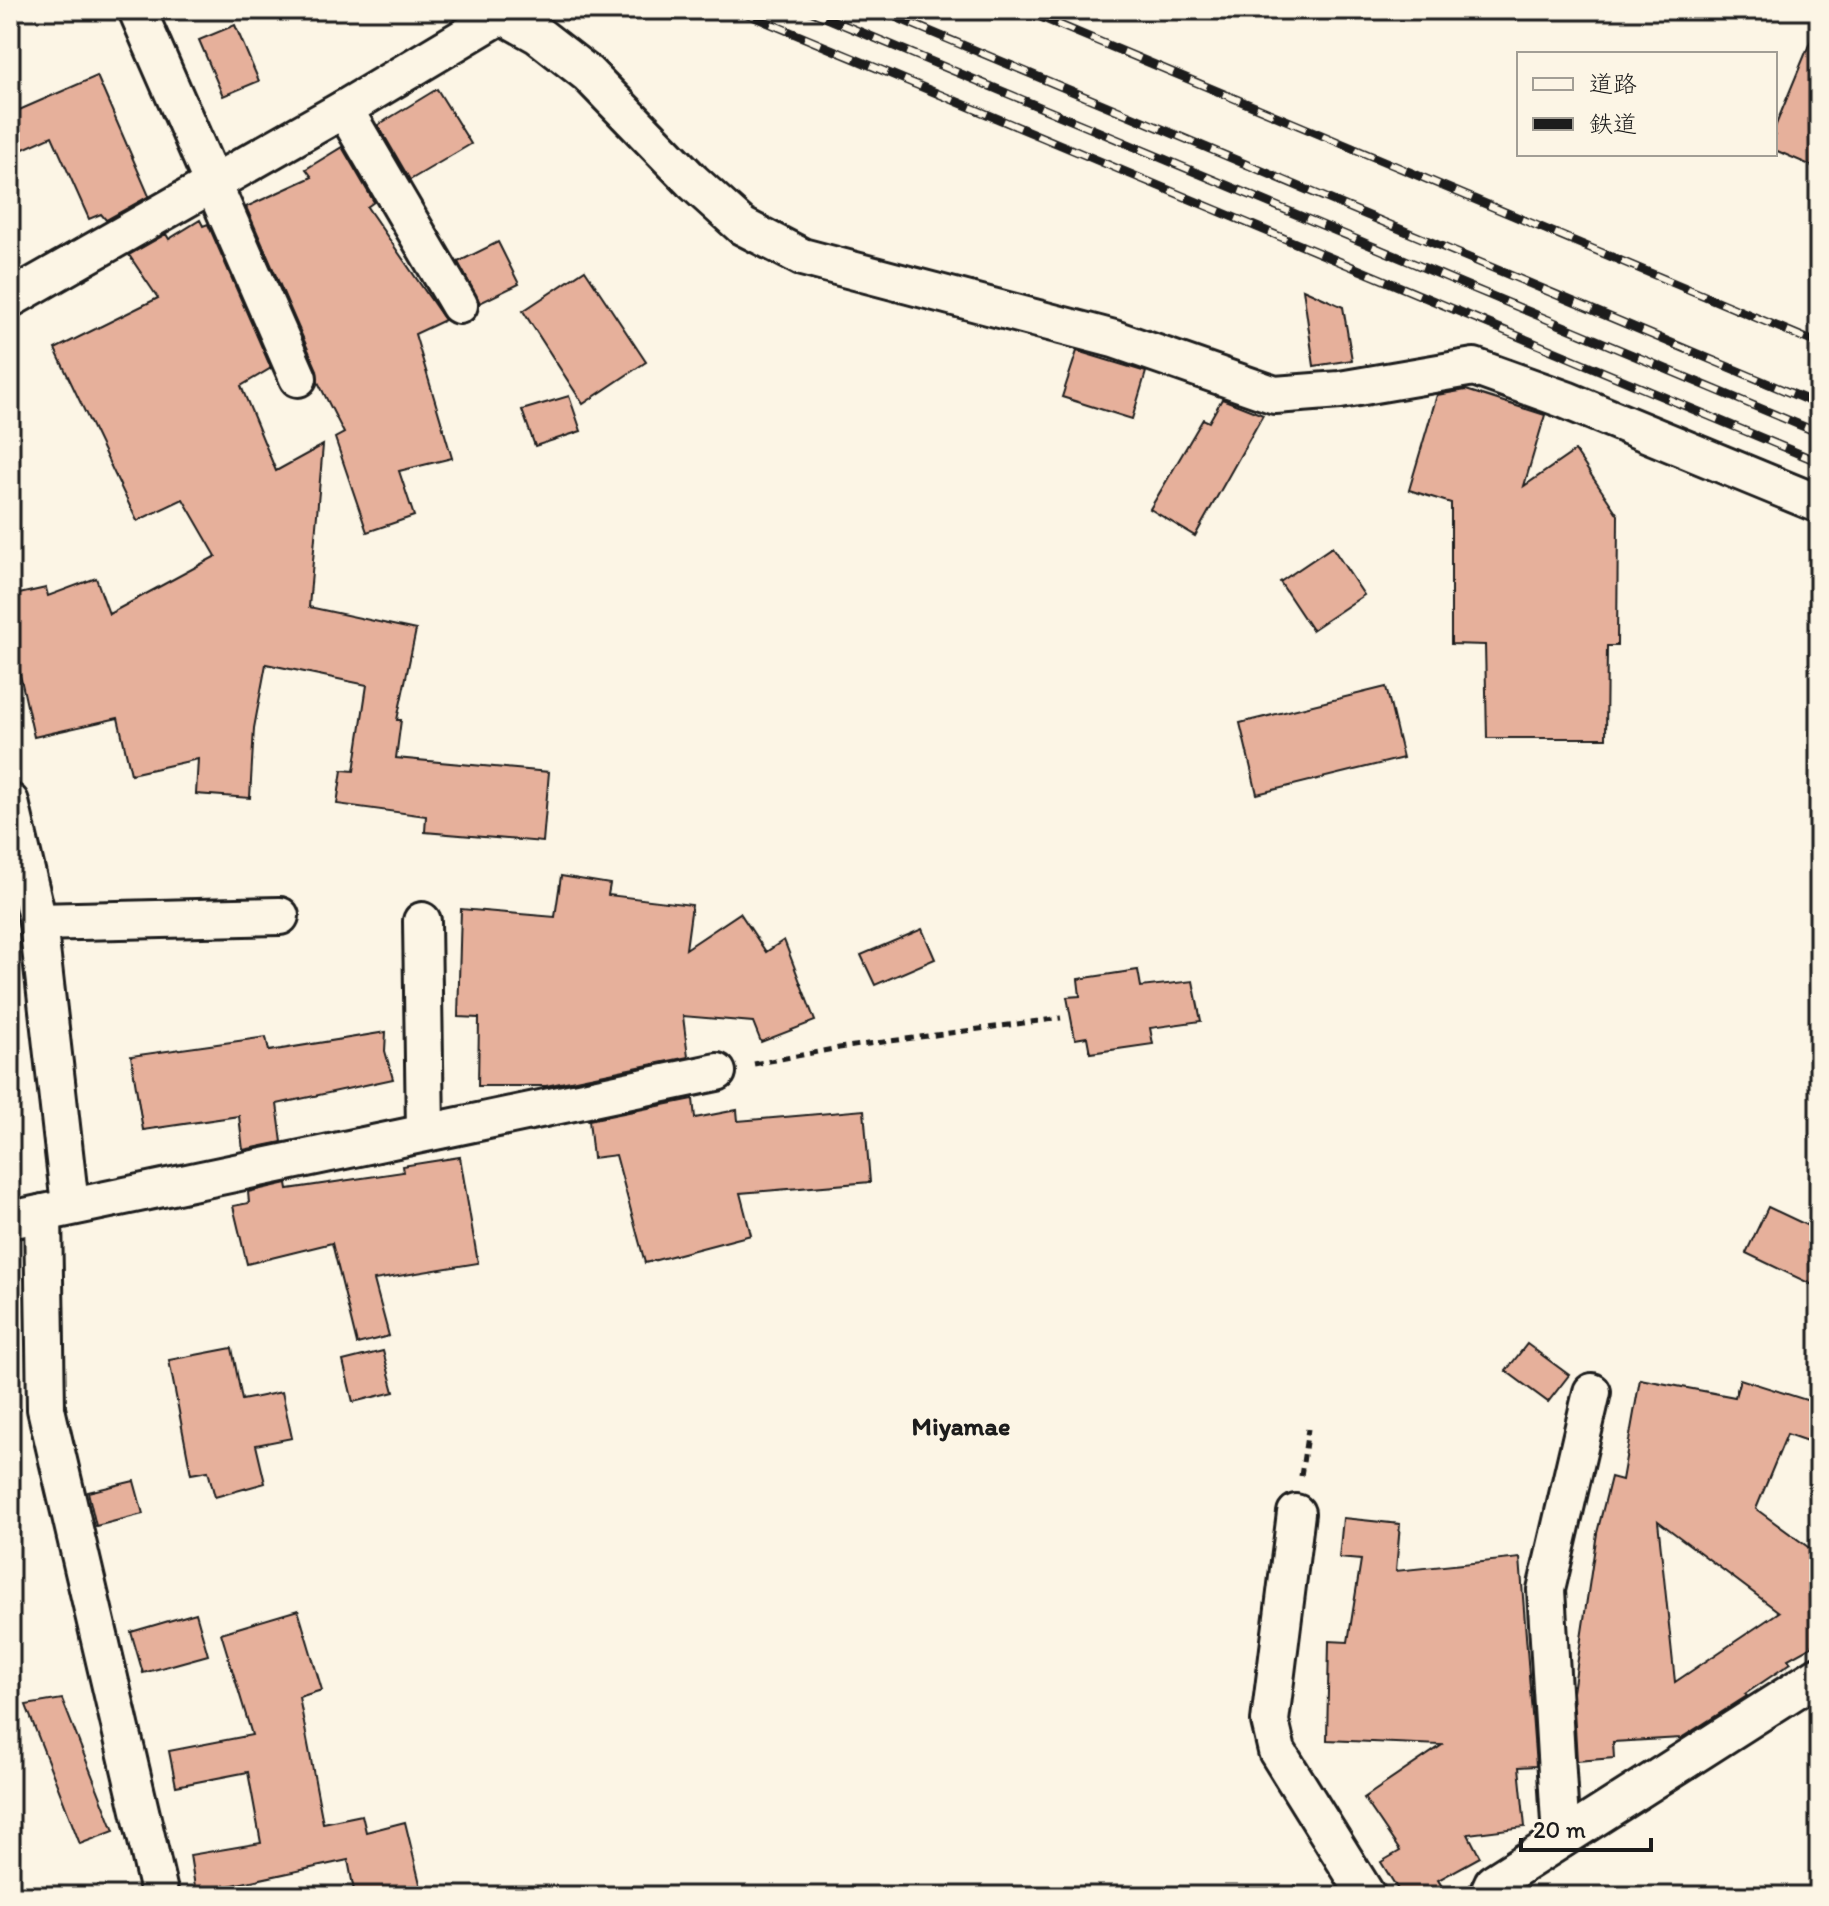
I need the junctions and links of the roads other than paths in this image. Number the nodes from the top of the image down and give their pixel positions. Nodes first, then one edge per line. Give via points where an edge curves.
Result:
1 (137, 10) edge
2 (498, 12) edge
3 (344, 109) junction
4 (212, 185) junction
5 (10, 299) edge
6 (459, 305) dead end
7 (298, 378) dead end
8 (1819, 504) edge
9 (10, 802) edge
10 (280, 916) dead end
11 (422, 921) dead end
12 (38, 922) junction
13 (717, 1072) road end
14 (425, 1132) junction
15 (41, 1213) edge
16 (1592, 1392) dead end
17 (1296, 1513) dead end
18 (1819, 1675) edge
19 (1561, 1839) junction
20 (160, 1896) edge
21 (1367, 1896) edge
22 (1487, 1896) edge

1 - 4 street
2 - 3 street
2 - 8 street via 588,74 742,226 802,257 1114,339 1275,395 1327,392 1474,367
3 - 4 street
3 - 6 street
4 - 5 street
4 - 7 street
9 - 12 street
10 - 12 street
11 - 14 street
12 - 15 street
13 - 14 street
14 - 15 street
15 - 20 street via 46,1409
16 - 19 street via 1546,1590
17 - 21 street via 1270,1721 1277,1751
18 - 19 street
19 - 22 street via 1493,1883

